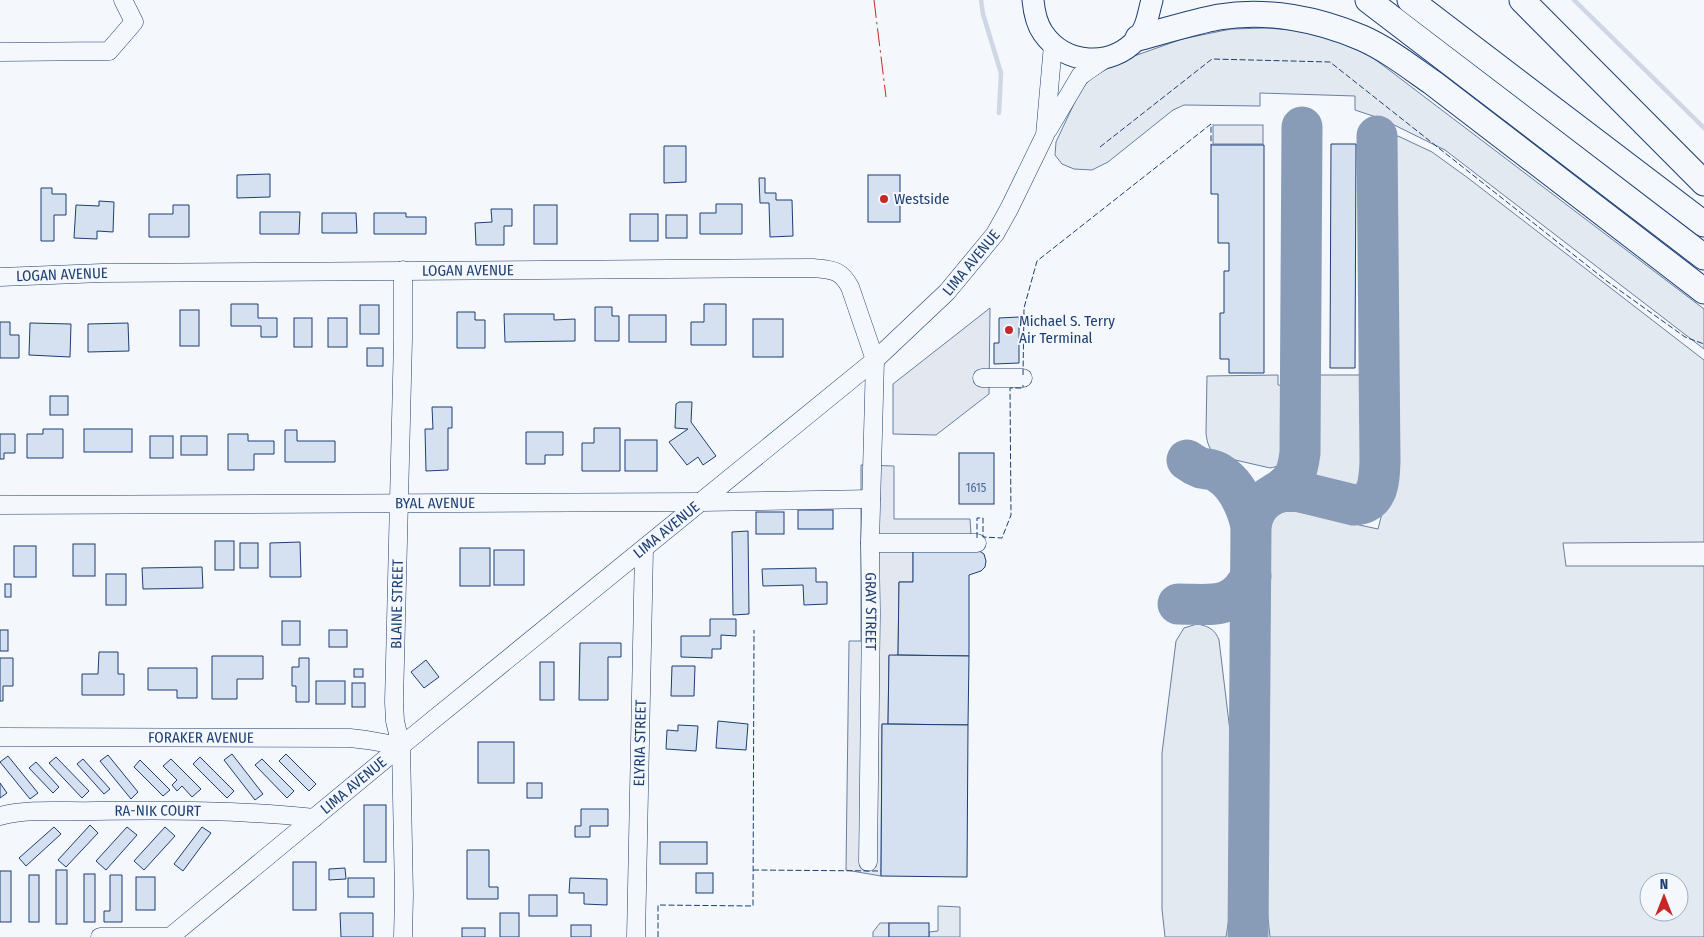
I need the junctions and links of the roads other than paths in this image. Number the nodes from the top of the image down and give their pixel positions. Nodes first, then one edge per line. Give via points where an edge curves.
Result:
1 (123, 0) edge
2 (1033, 0) edge
3 (1152, 0) edge
4 (1368, 0) edge
5 (1410, 0) edge
6 (1522, 0) edge
7 (1138, 38) junction
8 (1053, 45) junction
9 (0, 52) edge
10 (1106, 58) junction
11 (1045, 135) junction
12 (1704, 183) edge
13 (1704, 224) edge
14 (1704, 256) edge
15 (403, 270) junction
16 (0, 276) edge
17 (1704, 291) edge
18 (875, 360) junction
19 (982, 378) dead end
20 (1023, 378) dead end
21 (871, 499) junction
22 (399, 502) junction
23 (702, 502) junction
24 (0, 505) edge
25 (870, 543) junction
26 (977, 543) dead end
27 (644, 549) junction
28 (0, 737) edge
29 (401, 746) junction
30 (0, 816) edge
31 (314, 818) junction
32 (868, 862) dead end
33 (100, 937) edge
34 (171, 937) edge
35 (403, 937) edge
36 (636, 937) edge

1 - 9 street via 134,22 109,51
2 - 8 main road via 1042,32
3 - 7 main road via 1148,21
4 - 14 highway
5 - 13 highway
6 - 12 highway
7 - 10 main road via 1124,51
7 - 17 highway via 1221,17 1255,14 1287,16 1325,24 1362,38 1433,83
8 - 10 main road via 1088,60
8 - 11 street, LIMA AVENUE
10 - 11 street via 1080,76
11 - 18 street, LIMA AVENUE via 995,234 947,292
15 - 16 street, LOGAN AVENUE
15 - 18 street, LOGAN AVENUE via 794,268 837,271 850,288
15 - 22 street, BLAINE STREET
18 - 21 street, GRAY STREET
18 - 23 street, LIMA AVENUE
19 - 20 street
21 - 23 street, BYAL AVENUE
21 - 25 street, GRAY STREET
22 - 23 street, BYAL AVENUE
22 - 24 street, BYAL AVENUE
22 - 29 street, BLAINE STREET via 394,702
23 - 27 street, LIMA AVENUE
25 - 26 street
25 - 32 street, GRAY STREET
27 - 29 street, LIMA AVENUE
27 - 36 street, ELYRIA STREET
28 - 29 street, FORAKER AVENUE via 350,738
29 - 31 street, LIMA AVENUE
29 - 35 street, BLAINE STREET
30 - 31 street, RA-NIK COURT via 25,812 138,811 263,812
31 - 34 street, LIMA AVENUE
33 - 34 street

